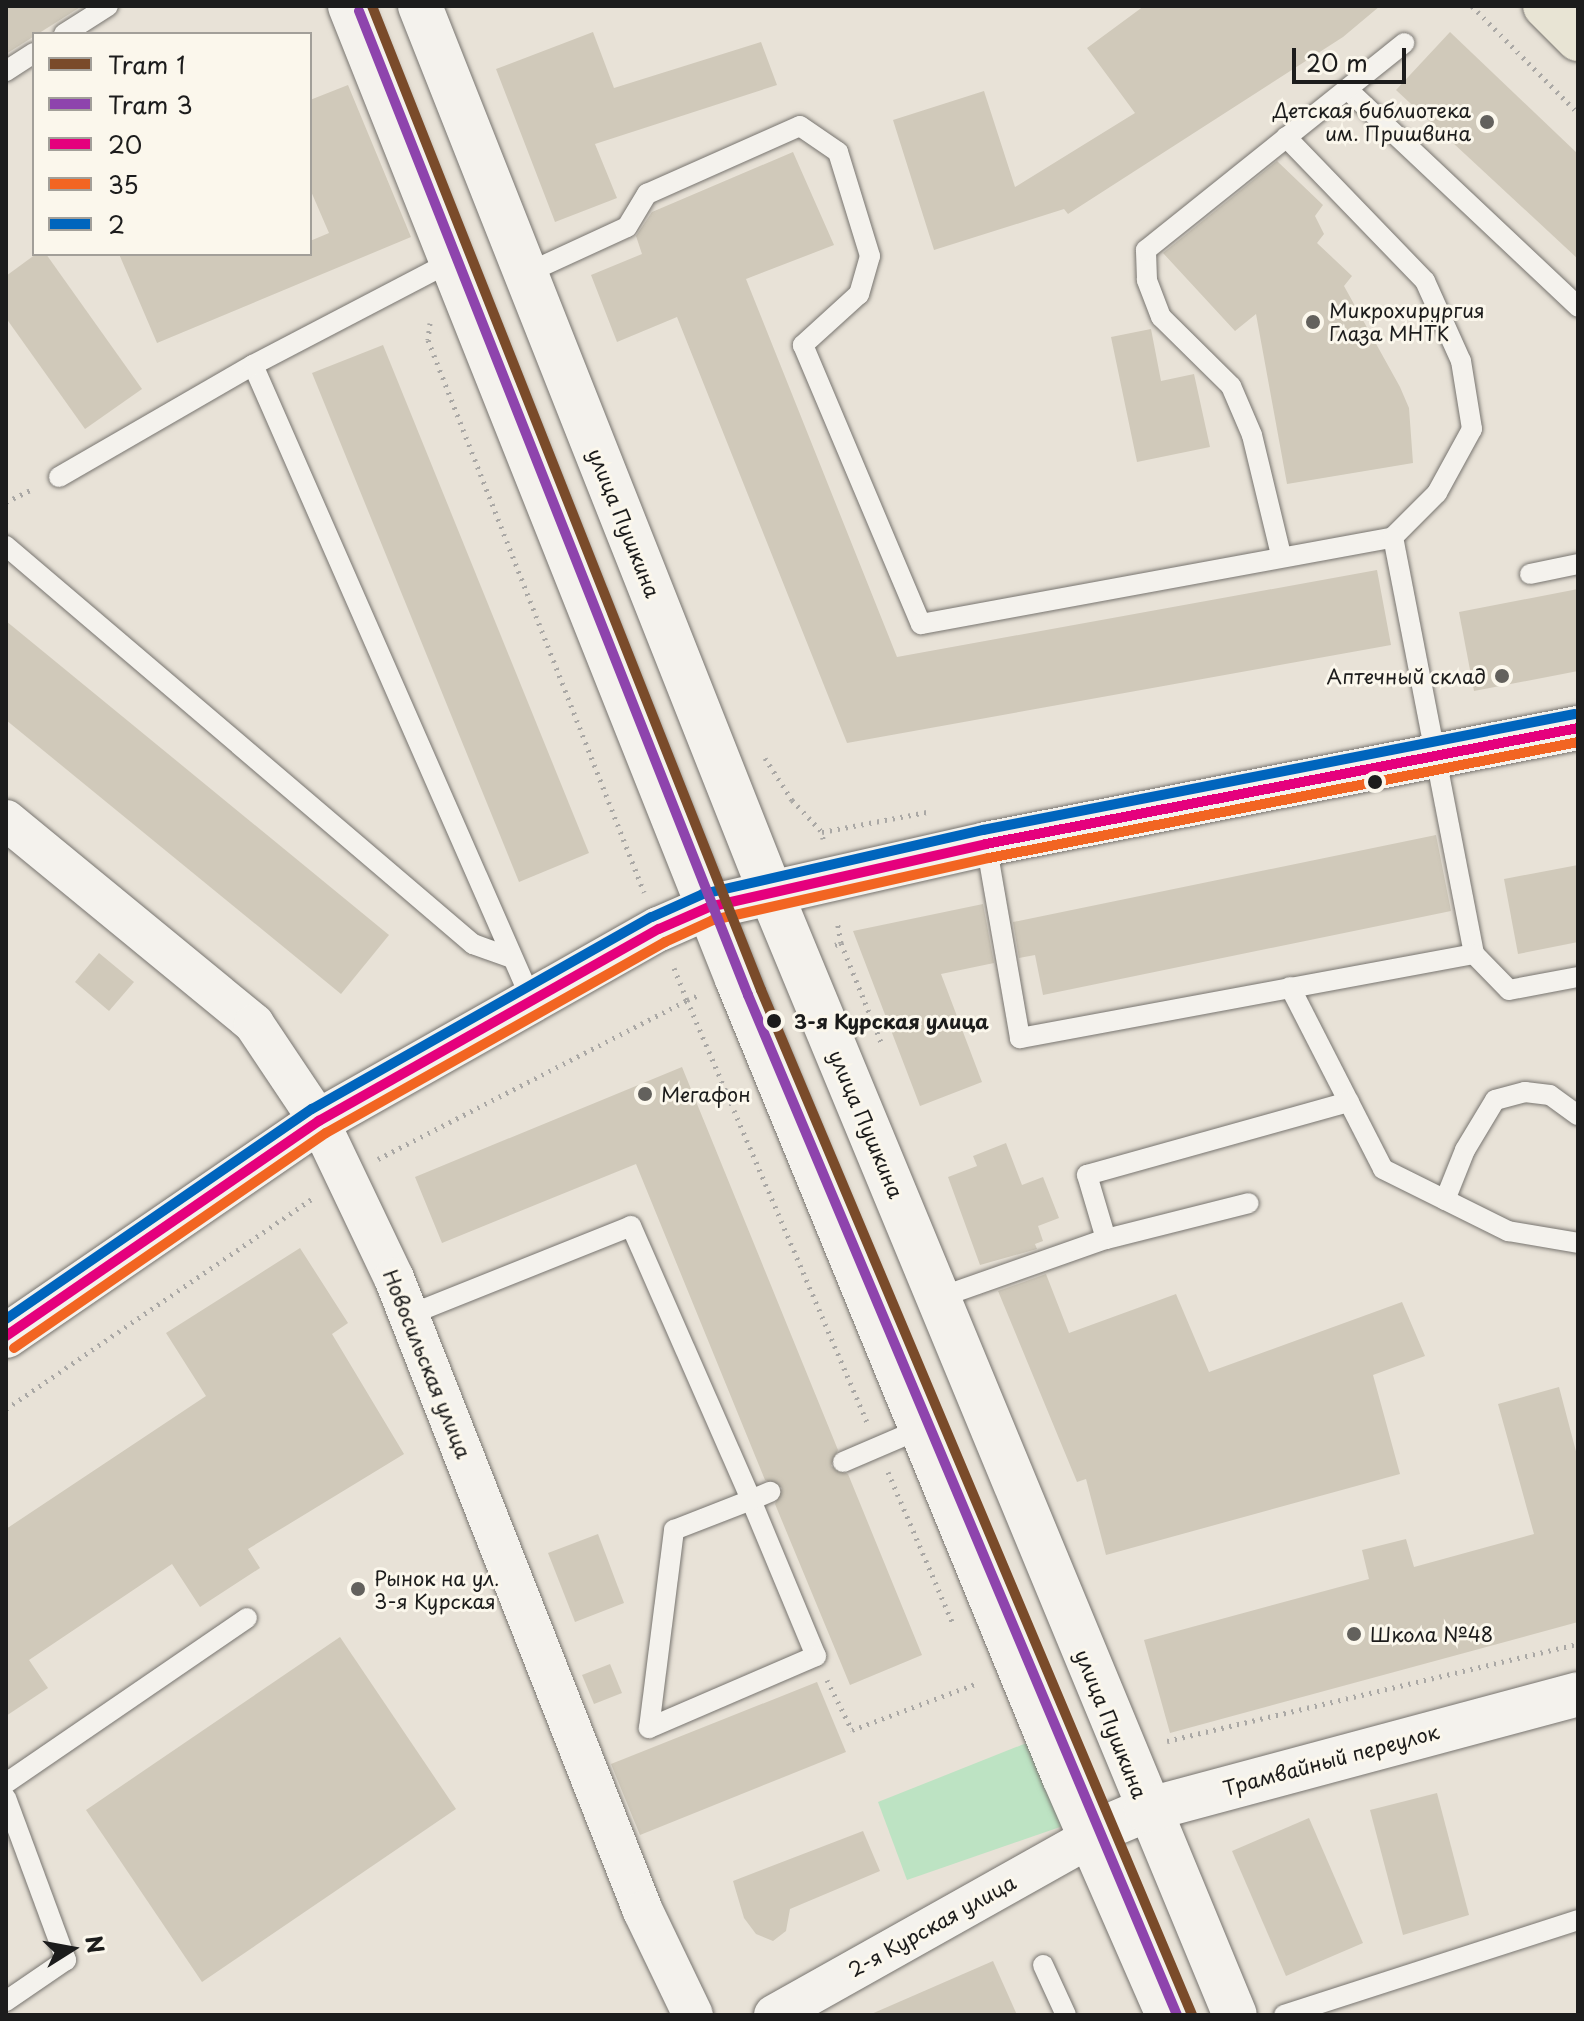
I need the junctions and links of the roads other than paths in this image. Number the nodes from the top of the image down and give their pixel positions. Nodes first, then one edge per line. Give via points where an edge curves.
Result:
1 (108, 6) edge
2 (350, 6) edge
3 (420, 6) edge
4 (1545, 6) edge
5 (67, 32) edge
6 (1578, 39) edge
7 (1404, 43) dead end
8 (32, 54) edge
9 (6, 71) edge
10 (1347, 89) junction
11 (1286, 137) junction
12 (443, 266) junction
13 (525, 274) junction
14 (1578, 307) edge
15 (253, 365) junction
16 (59, 477) dead end
17 (1393, 537) junction
18 (6, 546) edge
19 (1281, 555) junction
20 (1578, 564) edge
21 (1530, 574) dead end
22 (1578, 728) edge
23 (1435, 755) junction
24 (6, 820) edge
25 (986, 844) junction
26 (770, 891) junction
27 (709, 907) junction
28 (1474, 954) junction
29 (512, 958) junction
30 (1578, 977) edge
31 (1290, 987) junction
32 (531, 999) junction
33 (1349, 1102) junction
34 (1578, 1115) edge
35 (319, 1121) junction
36 (1445, 1200) junction
37 (1249, 1203) dead end
38 (1106, 1239) junction
39 (1578, 1243) edge
40 (938, 1298) junction
41 (409, 1315) junction
42 (6, 1336) edge
43 (920, 1429) junction
44 (843, 1462) dead end
45 (770, 1492) dead end
46 (751, 1500) junction
47 (247, 1618) dead end
48 (1578, 1694) edge
49 (6, 1783) edge
50 (6, 1798) edge
51 (1146, 1810) junction
52 (1089, 1838) junction
53 (1578, 1920) edge
54 (1043, 1965) dead end
55 (6, 2001) edge
56 (693, 2015) edge
57 (774, 2015) edge
58 (1066, 2015) edge
59 (1168, 2015) edge
60 (1235, 2015) edge
61 (1284, 2015) edge

1 - 5 lane
2 - 12 main road
3 - 13 main road, улица Пушкина
4 - 6 main road
7 - 10 lane
8 - 9 lane
10 - 11 lane
10 - 14 lane
11 - 17 lane via 1425,281 1461,361 1472,429 1437,493
11 - 19 lane via 1146,250 1147,280 1161,317 1231,386 1252,435
12 - 15 lane
12 - 27 main road
13 - 19 lane via 627,227 647,194 800,126 838,152 870,256 859,294 803,345 921,624
13 - 26 main road, улица Пушкина
15 - 16 lane
15 - 29 lane
17 - 19 lane
17 - 23 lane
18 - 29 lane via 473,944
20 - 21 lane
22 - 23 main road
23 - 25 main road
23 - 28 lane
24 - 35 street, Новосильская улица via 254,1024
25 - 26 main road
25 - 31 lane via 1020,1038
26 - 27 main road
26 - 40 main road, улица Пушкина
27 - 32 main road
27 - 43 main road
28 - 30 lane via 1509,990
28 - 31 lane
29 - 32 lane
31 - 33 lane
32 - 35 main road
33 - 36 lane via 1383,1169
33 - 38 lane via 1087,1175
34 - 36 lane via 1550,1095 1525,1092 1495,1100 1465,1150
35 - 41 street, Новосильская улица
35 - 42 main road
36 - 39 lane via 1508,1231
37 - 38 lane
38 - 40 lane
40 - 51 main road, улица Пушкина
41 - 46 lane via 631,1226
41 - 56 street, Новосильская улица via 643,1911
43 - 44 lane
43 - 52 main road
45 - 46 lane
46 - 46 lane via 674,1530 649,1728 816,1656
47 - 49 lane
48 - 51 main road, Трамвайный переулок
50 - 55 lane via 66,1960
51 - 52 main road, Трамвайный переулок
51 - 60 main road, улица Пушкина
52 - 57 street, 2-я Курская улица
52 - 59 main road
53 - 61 lane
54 - 58 lane

